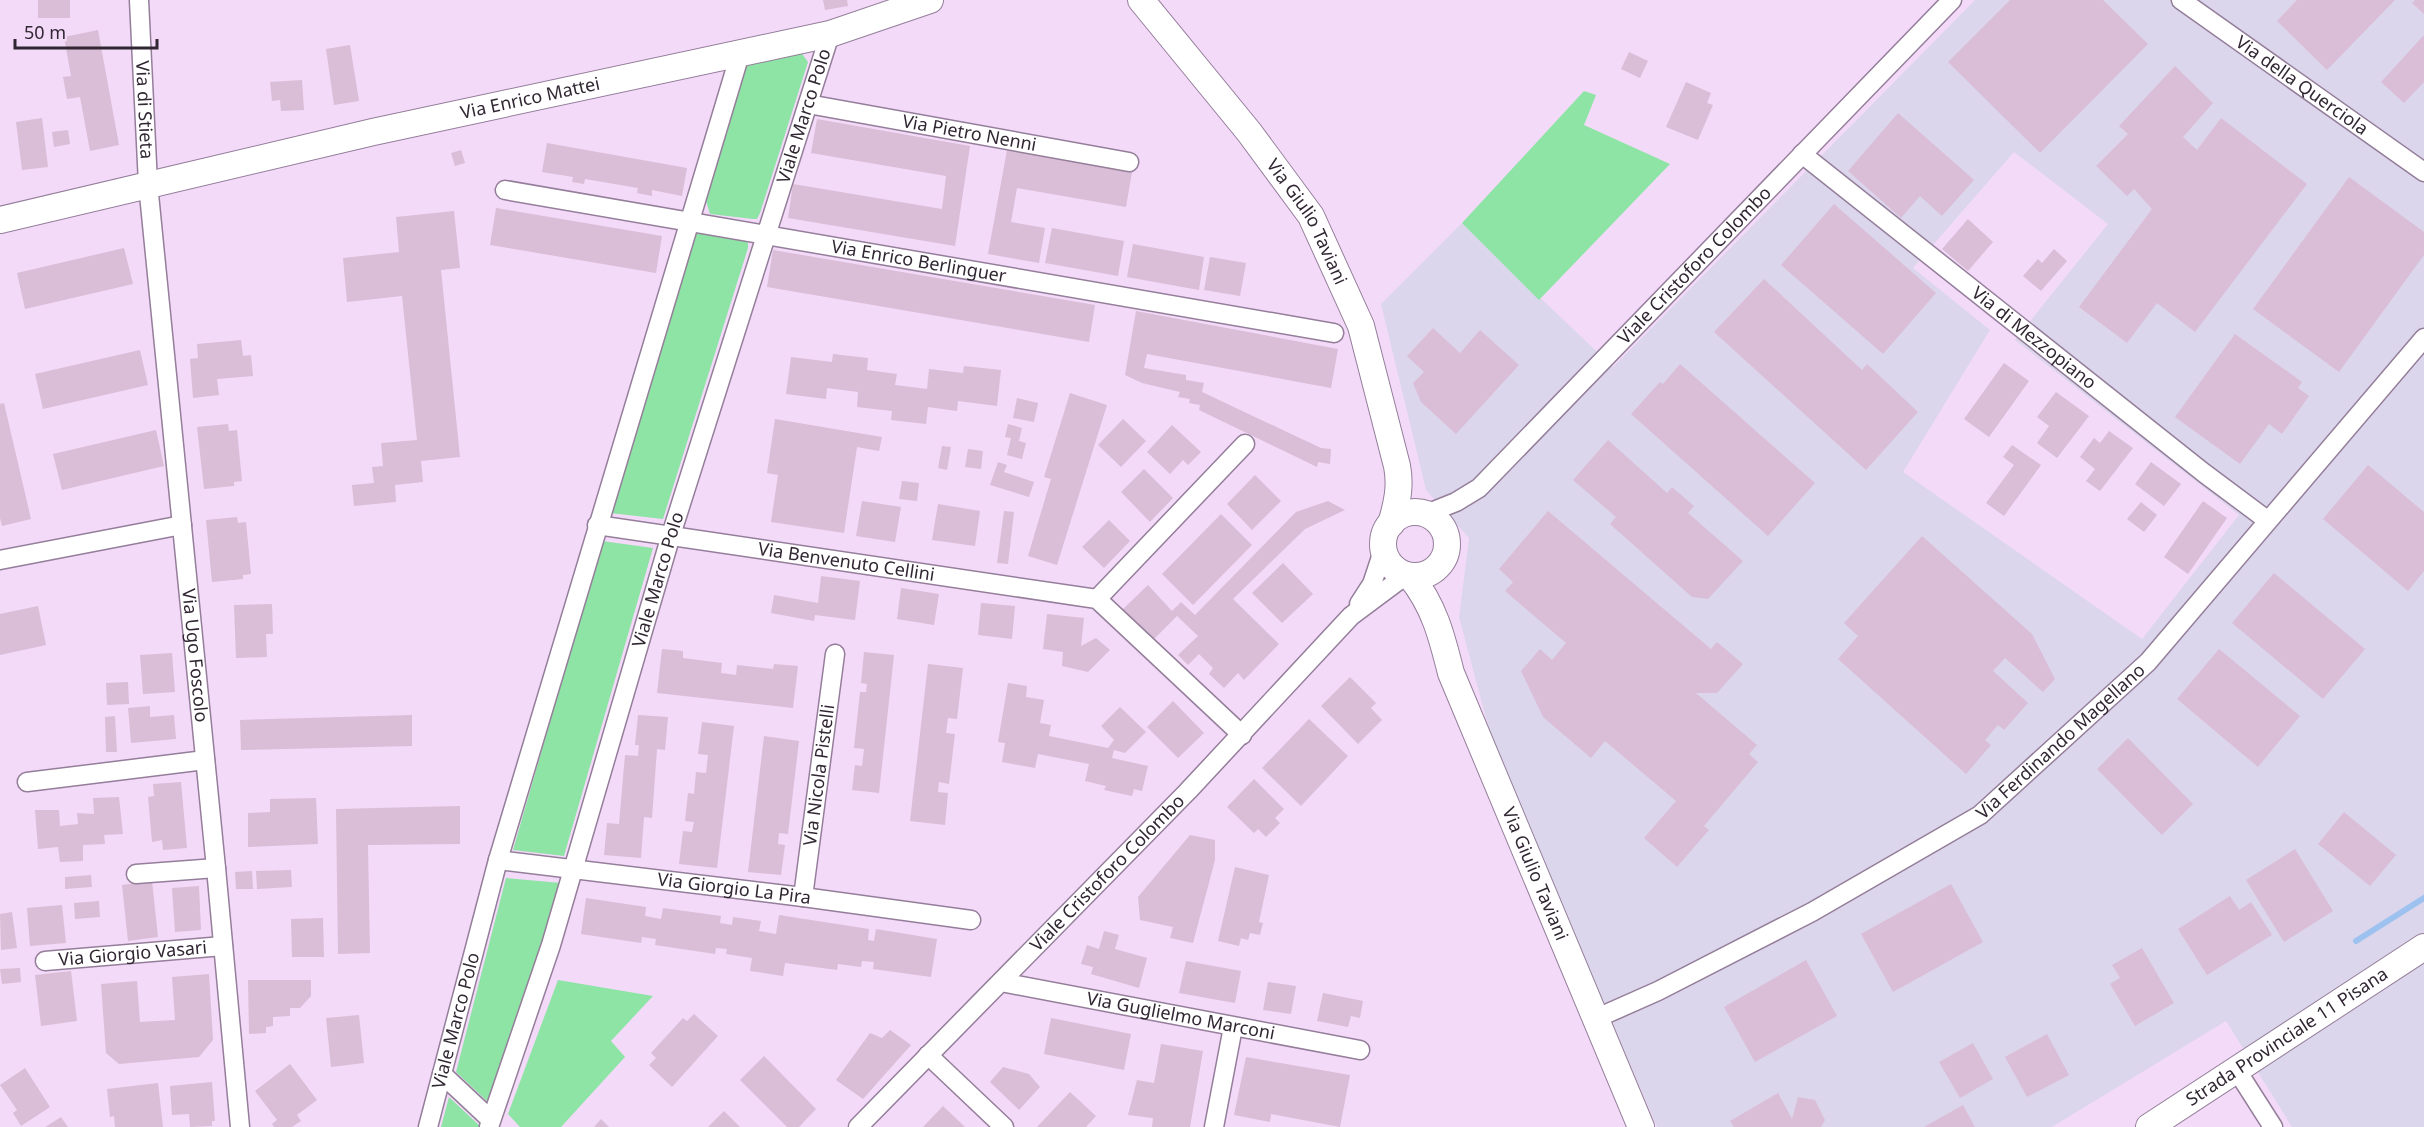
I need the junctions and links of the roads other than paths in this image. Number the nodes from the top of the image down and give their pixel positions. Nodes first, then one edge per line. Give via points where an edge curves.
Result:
1 (139, 0) edge
2 (1952, 0) edge
3 (2181, 0) edge
4 (917, 2) edge
5 (1145, 3) edge
6 (830, 34) junction
7 (740, 54) junction
8 (808, 104) junction
9 (1802, 154) junction
10 (1130, 162) dead end
11 (2424, 172) edge
12 (147, 184) junction
13 (505, 190) dead end
14 (0, 220) edge
15 (689, 222) junction
16 (767, 234) junction
17 (1334, 333) dead end
18 (2424, 338) edge
19 (1245, 444) dead end
20 (1400, 479) junction
21 (1424, 514) junction
22 (2267, 520) junction
23 (1391, 524) junction
24 (182, 525) junction
25 (597, 525) junction
26 (671, 535) junction
27 (1384, 548) junction
28 (1445, 557) junction
29 (0, 560) edge
30 (1408, 575) junction
31 (1097, 599) junction
32 (1352, 616) junction
33 (1436, 617) junction
34 (835, 654) dead end
35 (1242, 735) junction
36 (205, 760) junction
37 (27, 782) dead end
38 (498, 860) junction
39 (216, 868) junction
40 (573, 868) junction
41 (136, 874) dead end
42 (803, 897) junction
43 (971, 920) dead end
44 (223, 946) junction
45 (2424, 947) edge
46 (45, 961) dead end
47 (1001, 982) junction
48 (1597, 1018) junction
49 (1233, 1027) junction
50 (1360, 1050) dead end
51 (928, 1055) junction
52 (2236, 1069) junction
53 (442, 1074) junction
54 (490, 1123) edge
55 (240, 1127) edge
56 (428, 1127) edge
57 (858, 1127) edge
58 (1005, 1127) edge
59 (1214, 1127) edge
60 (1641, 1127) edge
61 (2150, 1127) edge
62 (2273, 1127) edge

1 - 12 street, Via di Stieta
2 - 9 street, Viale Cristoforo Colombo
3 - 11 street, Via della Querciola
4 - 6 main road, Via Enrico Mattei
5 - 20 main road, Via Giulio Taviani via 1311,216 1360,326
6 - 7 main road, Via Enrico Mattei
6 - 8 street, Viale Marco Polo
7 - 12 main road, Via Enrico Mattei
7 - 15 street, Viale Marco Polo
8 - 10 street, Via Pietro Nenni
8 - 16 street, Viale Marco Polo
9 - 21 street, Viale Cristoforo Colombo via 1479,488
9 - 22 street, Via di Mezzopiano
12 - 14 main road, Via Enrico Mattei
12 - 24 street, Via Ugo Foscolo
13 - 15 street, Via Enrico Berlinguer
15 - 16 street, Via Enrico Berlinguer
15 - 25 street, Viale Marco Polo
16 - 17 street, Via Enrico Berlinguer
16 - 26 street, Viale Marco Polo
18 - 22 street, Via Ferdinando Magellano
19 - 31 street
20 - 21 main road, Via Giulio Taviani
20 - 23 main road, Via Giulio Taviani
21 - 23 main road, Viale Cristoforo Colombo via 1403,515
21 - 28 main road via 1439,523 1445,533
22 - 48 street, Via Ferdinando Magellano via 2148,662 1980,815 1812,912 1658,992
23 - 27 main road, Viale Cristoforo Colombo
24 - 29 street
24 - 36 street, Via Ugo Foscolo
25 - 26 street, Via Benvenuto Cellini
25 - 38 street, Viale Marco Polo
26 - 31 street, Via Benvenuto Cellini
26 - 40 street, Viale Marco Polo
27 - 30 main road via 1393,567
27 - 32 street, Viale Cristoforo Colombo via 1372,584
28 - 30 main road, Viale Cristoforo Colombo via 1433,571
28 - 33 main road, Via Giulio Taviani
30 - 32 street, Viale Cristoforo Colombo
30 - 33 main road, Via Giulio Taviani
31 - 35 street
32 - 35 street, Viale Cristoforo Colombo
33 - 48 main road, Via Giulio Taviani via 1451,673
34 - 42 street, Via Nicola Pistelli
35 - 47 street, Viale Cristoforo Colombo
36 - 37 street
36 - 39 street, Via Ugo Foscolo
38 - 40 street, Via Giorgio La Pira
38 - 53 street, Viale Marco Polo
39 - 41 street
39 - 44 street, Via Ugo Foscolo
40 - 42 street, Via Giorgio La Pira
40 - 54 street, Viale Marco Polo via 531,1008
42 - 43 street, Via Giorgio La Pira
44 - 46 street, Via Giorgio Vasari
44 - 55 street, Via Ugo Foscolo
45 - 52 main road, Strada Provinciale 11 Pisana
47 - 49 street, Via Guglielmo Marconi
47 - 51 street, Viale Cristoforo Colombo
48 - 60 main road, Via Giulio Taviani
49 - 50 street, Via Guglielmo Marconi
49 - 59 street
51 - 57 street, Viale Cristoforo Colombo
51 - 58 street
52 - 61 main road, Strada Provinciale 11 Pisana
52 - 62 street
53 - 54 street
53 - 56 street, Viale Marco Polo

